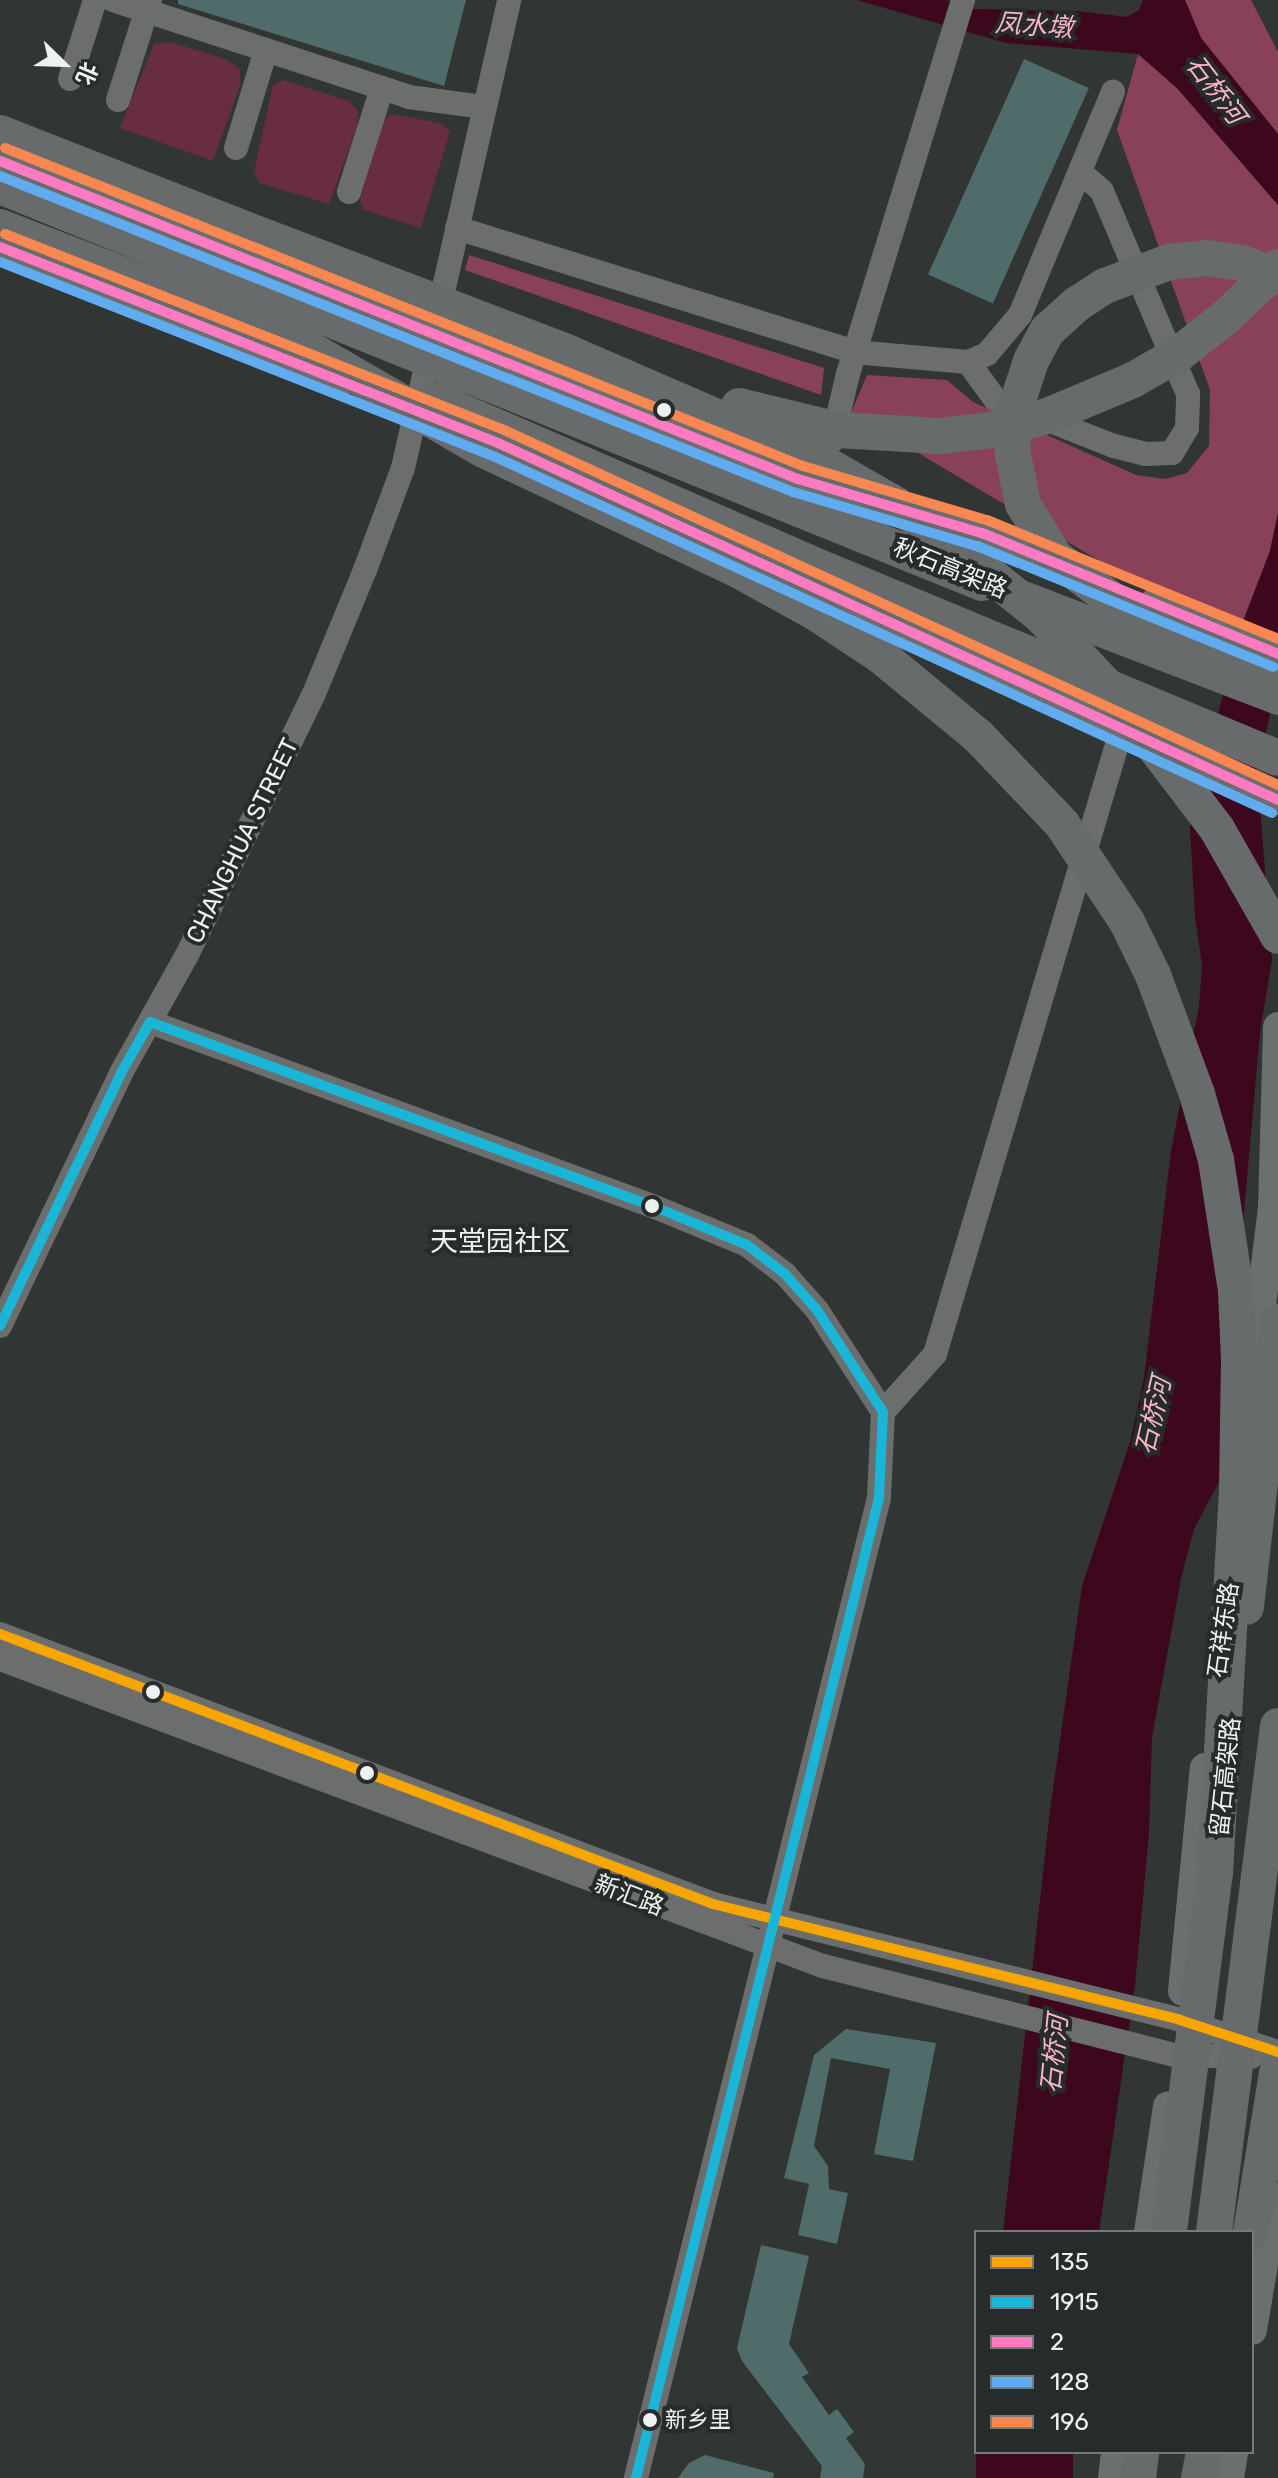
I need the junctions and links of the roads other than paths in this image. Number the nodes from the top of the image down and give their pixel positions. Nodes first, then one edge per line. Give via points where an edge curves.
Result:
1 (95, 0) edge
2 (113, 0) edge
3 (509, 0) edge
4 (963, 0) edge
5 (149, 5) edge
6 (266, 50) junction
7 (70, 79) dead end
8 (382, 88) junction
9 (1113, 92) dead end
10 (118, 100) dead end
11 (484, 107) junction
12 (0, 133) edge
13 (236, 148) dead end
14 (0, 161) edge
15 (1080, 172) junction
16 (0, 186) edge
17 (349, 192) dead end
18 (0, 227) edge
19 (457, 228) junction
20 (0, 247) edge
21 (1278, 267) edge
22 (1278, 277) edge
23 (433, 335) junction
24 (301, 344) junction
25 (854, 352) junction
26 (569, 353) junction
27 (968, 362) junction
28 (416, 410) junction
29 (822, 486) junction
30 (1278, 654) edge
31 (1278, 681) edge
32 (1278, 697) edge
33 (1122, 728) junction
34 (1220, 735) junction
35 (1278, 758) edge
36 (1277, 789) edge
37 (1278, 936) edge
38 (150, 1022) junction
39 (1278, 1027) edge
40 (1278, 1322) edge
41 (0, 1326) edge
42 (883, 1412) junction
43 (0, 1634) edge
44 (0, 1659) edge
45 (1278, 1726) edge
46 (1215, 1872) junction
47 (777, 1919) junction
48 (770, 1947) junction
49 (1180, 2020) junction
50 (1176, 2055) junction
51 (1278, 2055) edge
52 (1278, 2068) edge
53 (1278, 2171) edge
54 (1149, 2230) edge
55 (1169, 2230) edge
56 (1214, 2230) edge
57 (1251, 2230) edge
58 (1254, 2318) edge
59 (1116, 2454) edge
60 (1141, 2454) edge
61 (1185, 2454) edge
62 (1204, 2454) edge
63 (1233, 2454) edge
64 (636, 2478) edge
65 (1113, 2478) edge
66 (1138, 2478) edge
67 (1182, 2478) edge
68 (1199, 2478) edge
69 (1229, 2478) edge

1 - 7 street
2 - 5 street
3 - 11 street, CHANGHUA STREET
4 - 25 street
5 - 6 street
5 - 10 street
6 - 8 street
6 - 13 street
8 - 11 street
8 - 17 street
9 - 15 street
11 - 19 street, CHANGHUA STREET
12 - 26 highway, bridge
14 - 23 main road
15 - 27 street via 1020,315 987,354
15 - 27 street via 1102,191 1188,394 1187,428 1172,453 1145,454 1114,446 995,399
16 - 32 highway, 秋石高架路, bridge
18 - 24 highway, 秋石高架路
19 - 23 street, CHANGHUA STREET
19 - 25 street
20 - 28 main road
21 - 26 highway, bridge via 1180,353 1093,399 993,430 897,435 785,420
22 - 31 highway, bridge via 1242,263 1207,258 1169,262 1105,286 1047,331 1012,419 1023,504 1055,557 1112,600
23 - 28 street, CHANGHUA STREET
23 - 29 main road
24 - 34 highway, 秋石高架路, bridge
24 - 46 highway, bridge via 484,450 738,570 881,656 1020,776 1092,865 1127,922 1153,975 1197,1094 1216,1160 1236,1291 1237,1491
25 - 27 street
25 - 29 street
26 - 37 highway, bridge via 825,464 895,504 1002,583 1076,652 1149,737 1217,829
28 - 33 main road via 664,517
28 - 38 street, CHANGHUA STREET via 403,468 313,696
29 - 30 main road via 982,533
33 - 36 main road
33 - 42 street via 935,1354
34 - 35 highway, 秋石高架路
34 - 36 highway
38 - 41 street, CHANGHUA STREET
38 - 42 street via 747,1245 785,1274 817,1310
39 - 49 main road, 石祥东路 via 1273,1208
40 - 46 highway, 留石高架路, bridge
42 - 47 street via 879,1498
43 - 47 street, 新汇路 via 713,1904
44 - 48 street, 新汇路
45 - 56 highway, 留石高架路, bridge
46 - 55 highway, 留石高架路, bridge
47 - 48 street
47 - 49 street, 新汇路
48 - 50 street, 新汇路 via 823,1966
48 - 64 street
49 - 50 main road, 石祥东路
49 - 51 street, 新汇路
50 - 51 street, 新汇路
50 - 54 main road, 石祥东路
52 - 57 highway
53 - 58 main road
59 - 65 main road
60 - 66 highway
61 - 67 highway
62 - 68 highway
63 - 69 main road

